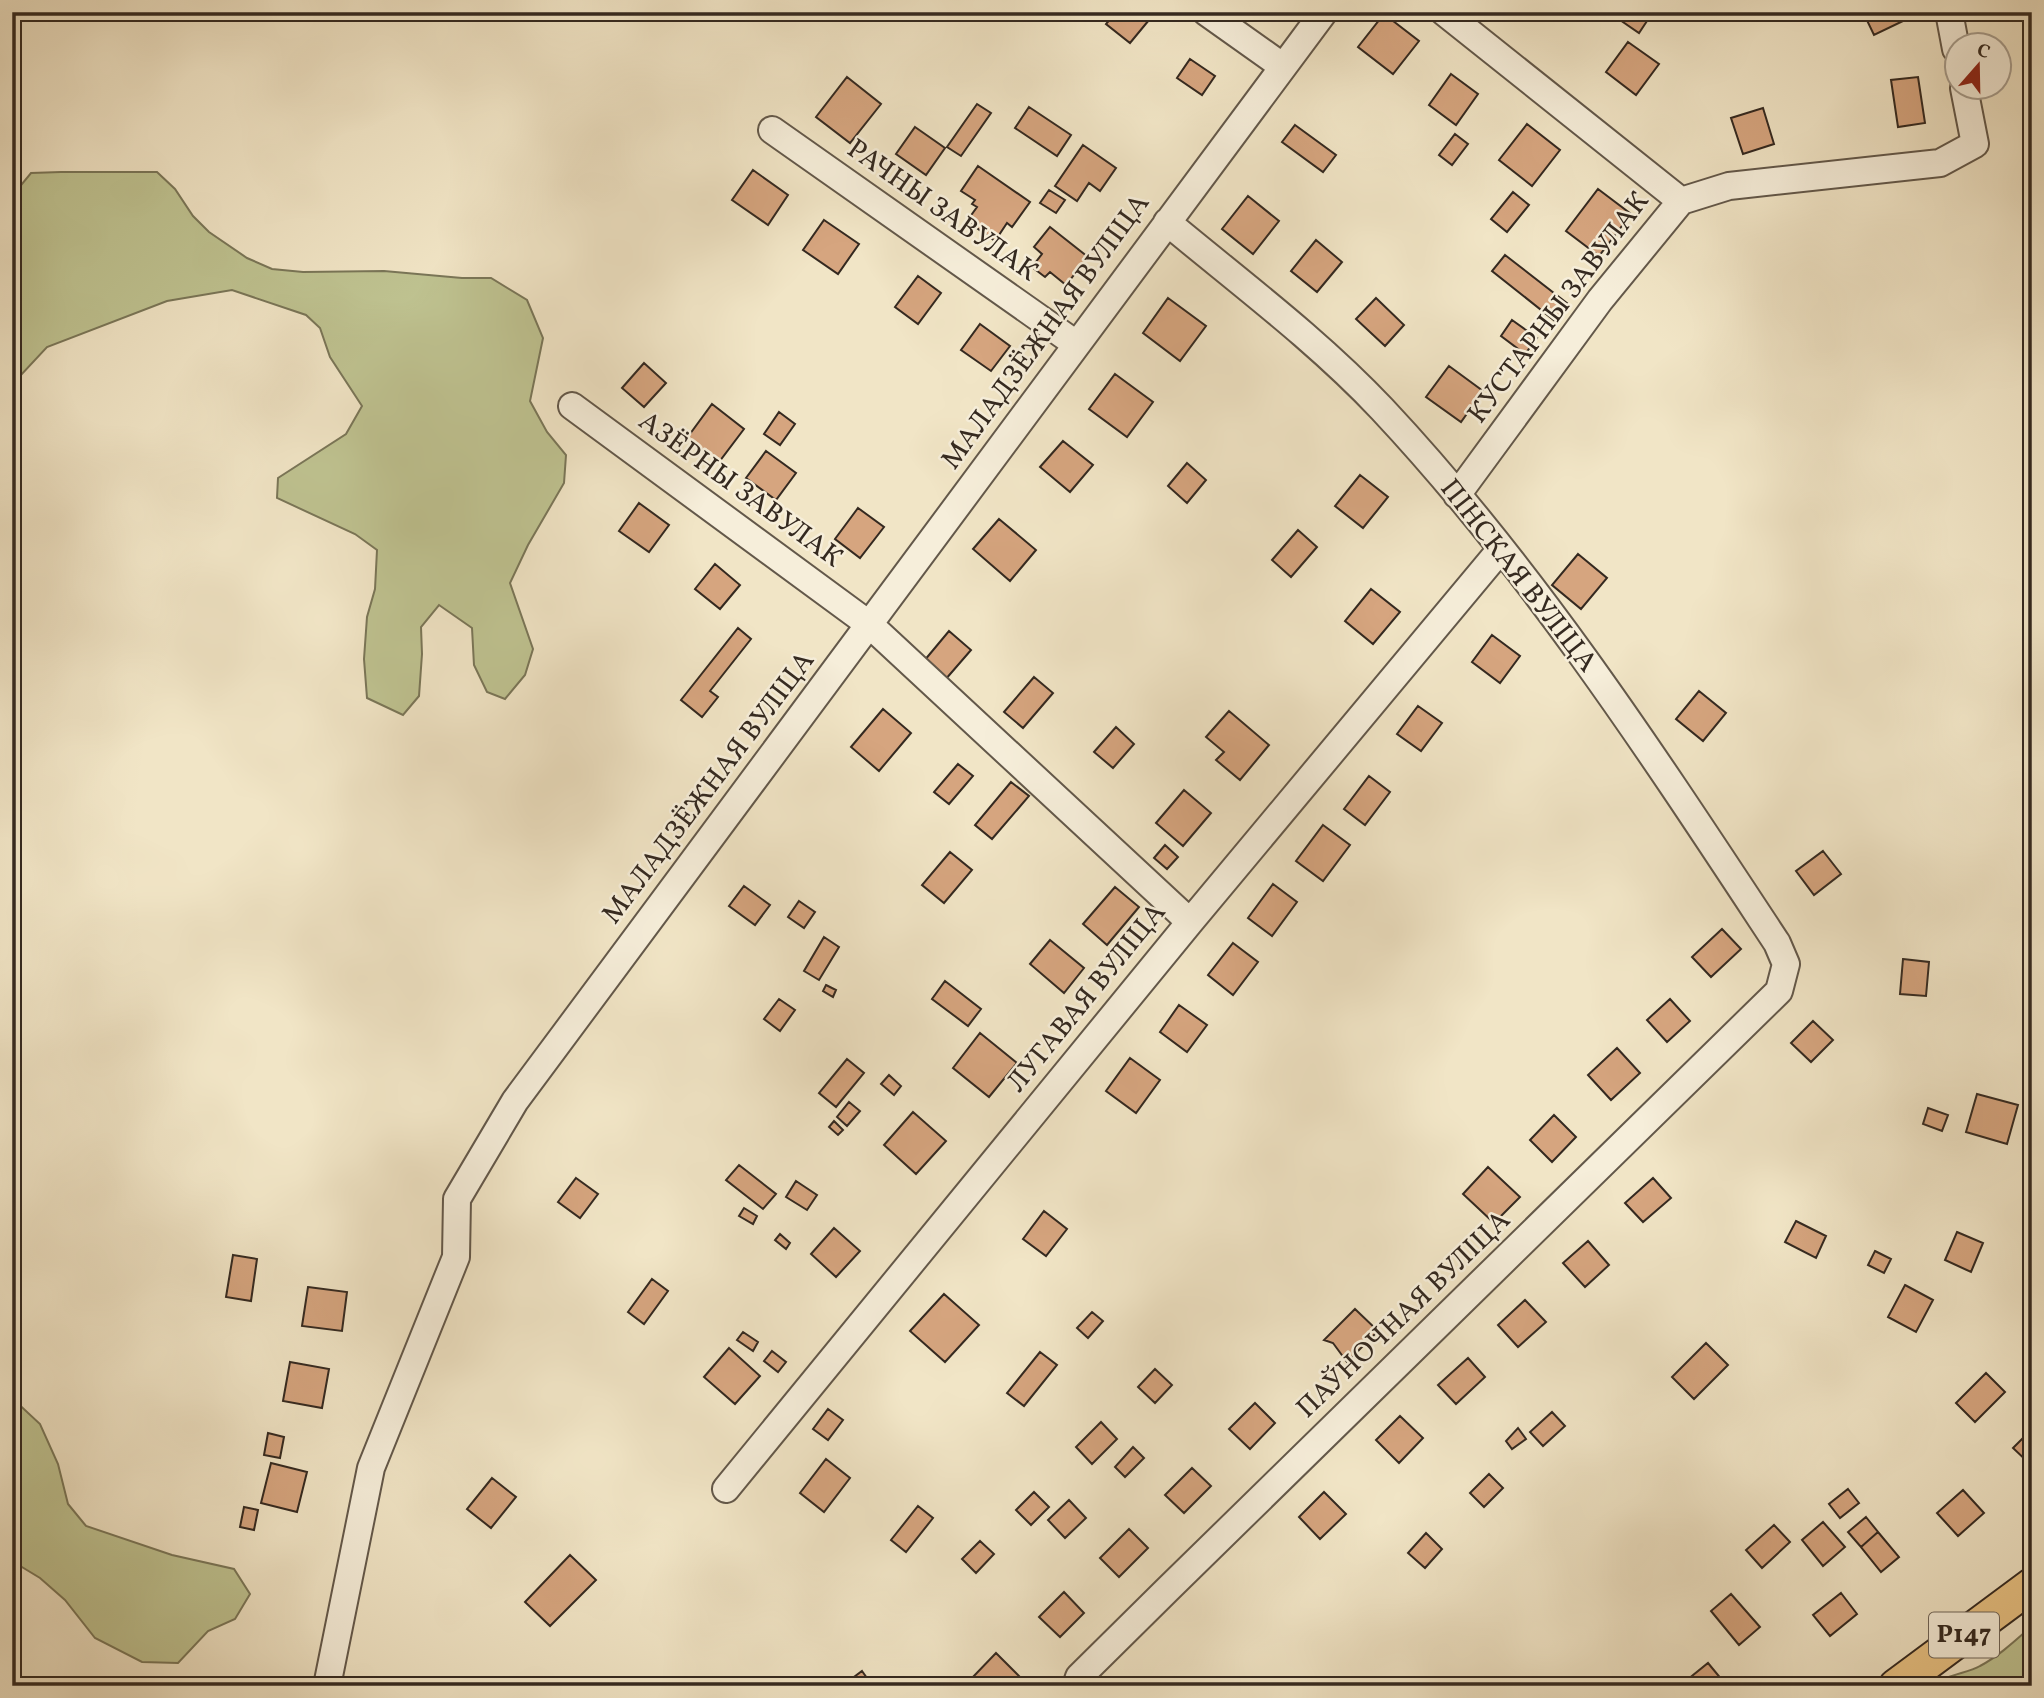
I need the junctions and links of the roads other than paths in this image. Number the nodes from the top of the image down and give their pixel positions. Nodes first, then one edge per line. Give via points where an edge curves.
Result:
1 (1206, 12) edge
2 (1324, 12) edge
3 (1444, 12) edge
4 (1950, 12) edge
5 (1953, 32) edge
6 (1282, 66) junction
7 (1967, 102) edge
8 (772, 130) dead end
9 (1681, 201) junction
10 (1167, 222) junction
11 (1076, 344) junction
12 (572, 406) dead end
13 (1457, 495) junction
14 (1502, 549) junction
15 (870, 625) junction
16 (1190, 922) junction
17 (1779, 991) joint
18 (726, 1489) dead end
19 (2032, 1585) edge
20 (327, 1686) edge
21 (1076, 1686) edge
22 (1896, 1686) edge

1 - 6 street
2 - 6 street, МАЛАДЗЁЖНАЯ ВУЛІЦА
3 - 9 street, КУСТАРНЫ ЗАВУЛАК
4 - 5 street
6 - 10 street, МАЛАДЗЁЖНАЯ ВУЛІЦА
7 - 9 street via 1975,144 1940,163 1729,186
8 - 11 street, РАЧНЫ ЗАВУЛАК
9 - 13 street, КУСТАРНЫ ЗАВУЛАК via 1600,300
10 - 11 street, МАЛАДЗЁЖНАЯ ВУЛІЦА
10 - 13 street, ПІНСКАЯ ВУЛІЦА via 1326,355 1381,408
11 - 15 street, МАЛАДЗЁЖНАЯ ВУЛІЦА
12 - 15 street, АЗЁРНЫ ЗАВУЛАК
13 - 14 street, ПІНСКАЯ ВУЛІЦА
14 - 16 street, ЛУГАВАЯ ВУЛІЦА
14 - 17 street, ПІНСКАЯ ВУЛІЦА via 1639,734 1777,943 1786,964
15 - 16 street, АЗЁРНЫ ЗАВУЛАК
15 - 20 street, МАЛАДЗЁЖНАЯ ВУЛІЦА via 515,1101 457,1199 456,1257 371,1468
16 - 18 street, ЛУГАВАЯ ВУЛІЦА
17 - 21 street, ПАЎНОЧНАЯ ВУЛІЦА via 1079,1677
19 - 22 main road, Р147

